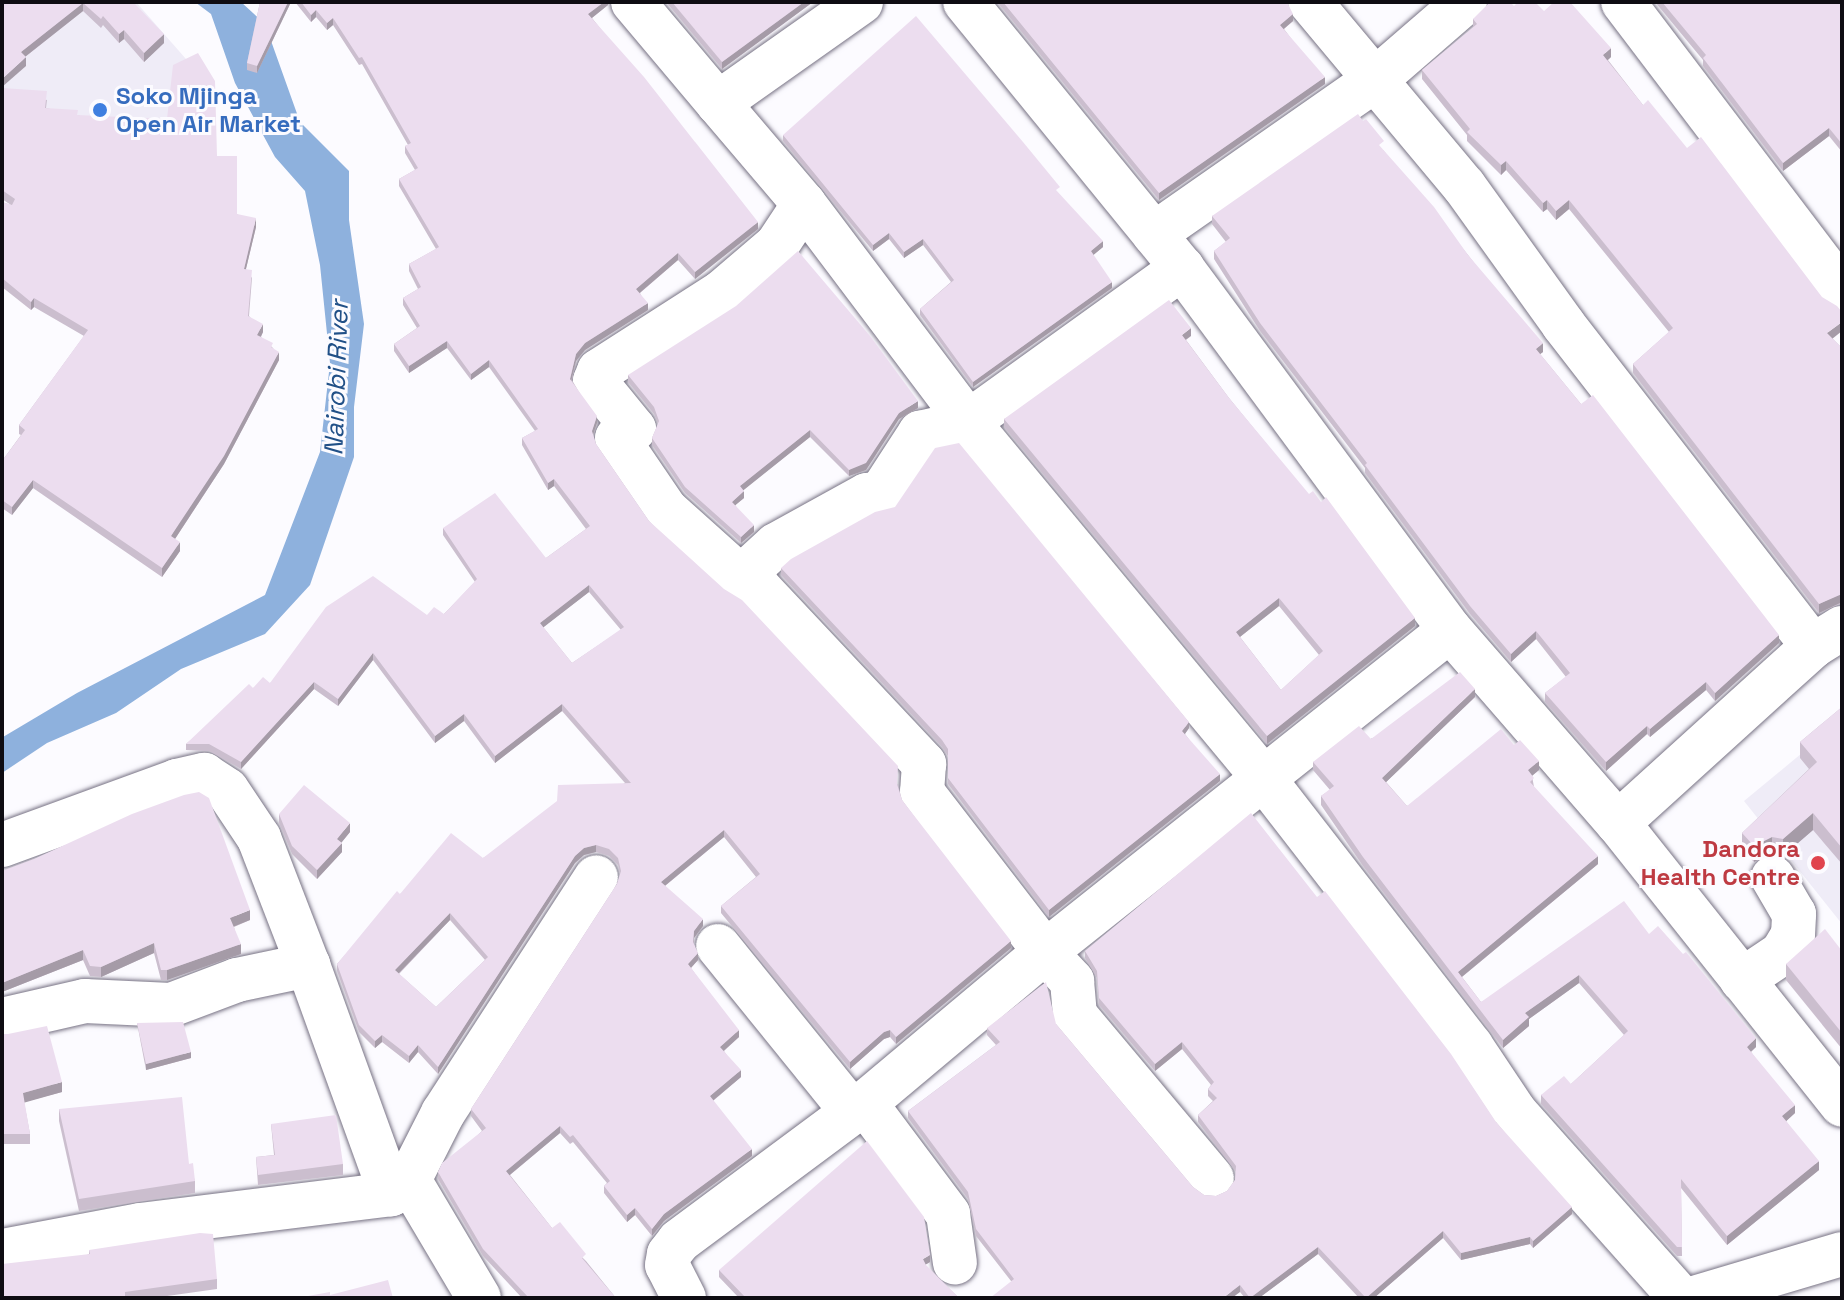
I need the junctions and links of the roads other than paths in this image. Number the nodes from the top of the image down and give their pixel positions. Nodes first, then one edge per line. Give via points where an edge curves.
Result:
1 (633, 2) edge
2 (861, 2) edge
3 (965, 2) edge
4 (1310, 2) edge
5 (1465, 2) edge
6 (1623, 2) edge
7 (1375, 80) junction
8 (718, 103) junction
9 (804, 204) junction
10 (1154, 234) junction
11 (1182, 268) junction
12 (1842, 291) edge
13 (968, 422) junction
14 (741, 577) junction
15 (1450, 630) junction
16 (1828, 637) edge
17 (1264, 779) junction
18 (1618, 823) junction
19 (2, 845) edge
20 (596, 877) dead end
21 (1773, 878) dead end
22 (718, 946) dead end
23 (1045, 952) junction
24 (308, 965) junction
25 (1742, 980) junction
26 (2, 1020) edge
27 (1842, 1105) edge
28 (858, 1106) junction
29 (1212, 1178) dead end
30 (400, 1187) junction
31 (2, 1251) edge
32 (1842, 1254) edge
33 (955, 1263) dead end
34 (479, 1298) edge
35 (684, 1298) edge
36 (1681, 1298) edge
37 (1694, 1298) edge

1 - 8 street
2 - 8 street
3 - 10 street
4 - 7 street
5 - 7 street
6 - 12 street
7 - 10 street
7 - 16 street via 1464,186 1563,324
8 - 9 street
9 - 13 street
9 - 14 street via 777,245 722,292 599,371 595,381 634,429 617,438 666,510
10 - 11 street
11 - 13 street
11 - 15 street
13 - 14 street via 920,433 881,493 867,495 776,545
13 - 17 street
14 - 23 street via 792,621 924,764 922,792
15 - 17 street
15 - 18 street
16 - 18 street
17 - 23 street
17 - 36 street via 1471,1046 1515,1112
18 - 25 street
19 - 24 street via 204,775 227,790 259,838
20 - 30 street
21 - 25 street via 1794,914 1793,935 1782,953
22 - 28 street
23 - 28 street
23 - 29 street via 1072,981 1075,1015
24 - 26 street via 237,980 171,1005 85,1001
24 - 30 street
25 - 27 street
28 - 33 street via 948,1214
28 - 35 street via 679,1241 667,1265
30 - 31 street
30 - 34 street
32 - 37 street

